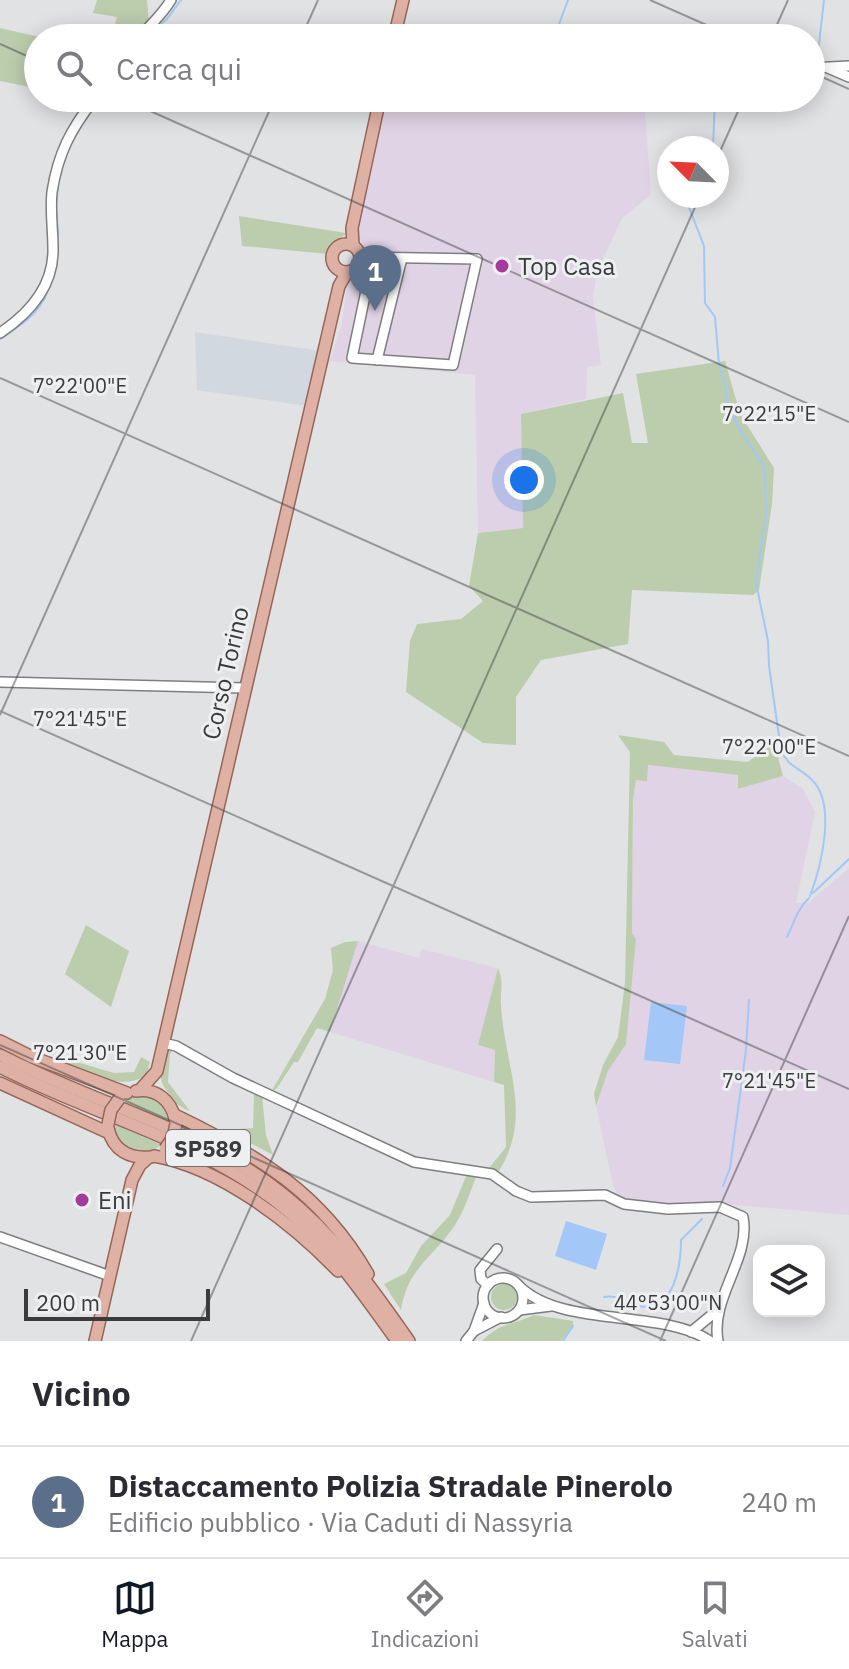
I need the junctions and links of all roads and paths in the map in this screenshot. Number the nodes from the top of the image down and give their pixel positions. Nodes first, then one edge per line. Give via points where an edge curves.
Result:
1 (171, 0) edge
2 (403, 0) edge
3 (151, 24) edge
4 (397, 24) edge
5 (849, 66) edge
6 (828, 68) joint
7 (849, 77) edge
8 (85, 112) edge
9 (377, 112) edge
10 (348, 245) junction
11 (360, 257) junction
12 (402, 258) junction
13 (371, 267) dead end
14 (342, 270) junction
15 (0, 333) edge
16 (377, 360) junction
17 (0, 682) edge
18 (244, 688) junction
19 (0, 1041) edge
20 (163, 1043) junction
21 (0, 1055) edge
22 (0, 1067) edge
23 (157, 1071) junction
24 (0, 1083) edge
25 (140, 1090) junction
26 (123, 1096) junction
27 (162, 1096) junction
28 (175, 1119) junction
29 (108, 1129) junction
30 (121, 1151) junction
31 (151, 1157) junction
32 (132, 1180) junction
33 (0, 1237) edge
34 (497, 1249) dead end
35 (110, 1276) junction
36 (488, 1285) junction
37 (519, 1286) junction
38 (372, 1297) junction
39 (484, 1303) junction
40 (551, 1306) junction
41 (719, 1309) junction
42 (519, 1310) junction
43 (501, 1317) junction
44 (474, 1331) junction
45 (691, 1332) junction
46 (94, 1340) edge
47 (397, 1341) edge
48 (409, 1341) edge
49 (466, 1341) edge
50 (710, 1341) edge
51 (718, 1341) edge

1 - 3 street
2 - 4 main road
5 - 6 street
6 - 7 street
8 - 15 street via 64,145 52,194 53,252 44,286 35,305
9 - 10 main road
10 - 11 main road
10 - 14 main road via 332,255
11 - 12 street
11 - 14 main road via 355,268
12 - 16 street
12 - 16 street via 477,259 453,365
13 - 16 street via 350,357
14 - 18 main road, Corso Torino
17 - 18 street
18 - 20 main road, Corso Torino
19 - 26 main road
20 - 23 main road, Corso Torino
20 - 41 street via 414,1162 492,1174 531,1197 611,1196 624,1204 668,1209 720,1207 743,1217 741,1244
21 - 38 main road, SP589 via 196,1142 257,1175 321,1227
22 - 38 main road, SP589 via 237,1175 299,1220
23 - 25 main road
23 - 27 main road
24 - 29 main road
25 - 26 main road
25 - 27 main road
26 - 29 main road, bridge via 111,1110
27 - 28 main road
28 - 31 main road, bridge via 173,1137
28 - 38 main road via 253,1155 299,1189 351,1247 370,1278
29 - 30 main road
30 - 31 main road
30 - 32 main road
31 - 32 main road
31 - 38 main road via 200,1171 257,1204
32 - 35 main road
33 - 35 street
34 - 36 street via 480,1270
35 - 46 main road
36 - 37 street via 504,1278
36 - 39 street
37 - 40 street
37 - 42 street
38 - 47 main road, SP589
38 - 48 main road, SP589
39 - 43 street
39 - 44 street
40 - 42 street
40 - 45 street
41 - 45 street
41 - 51 street
42 - 43 street
43 - 44 street
44 - 49 street
45 - 50 street

